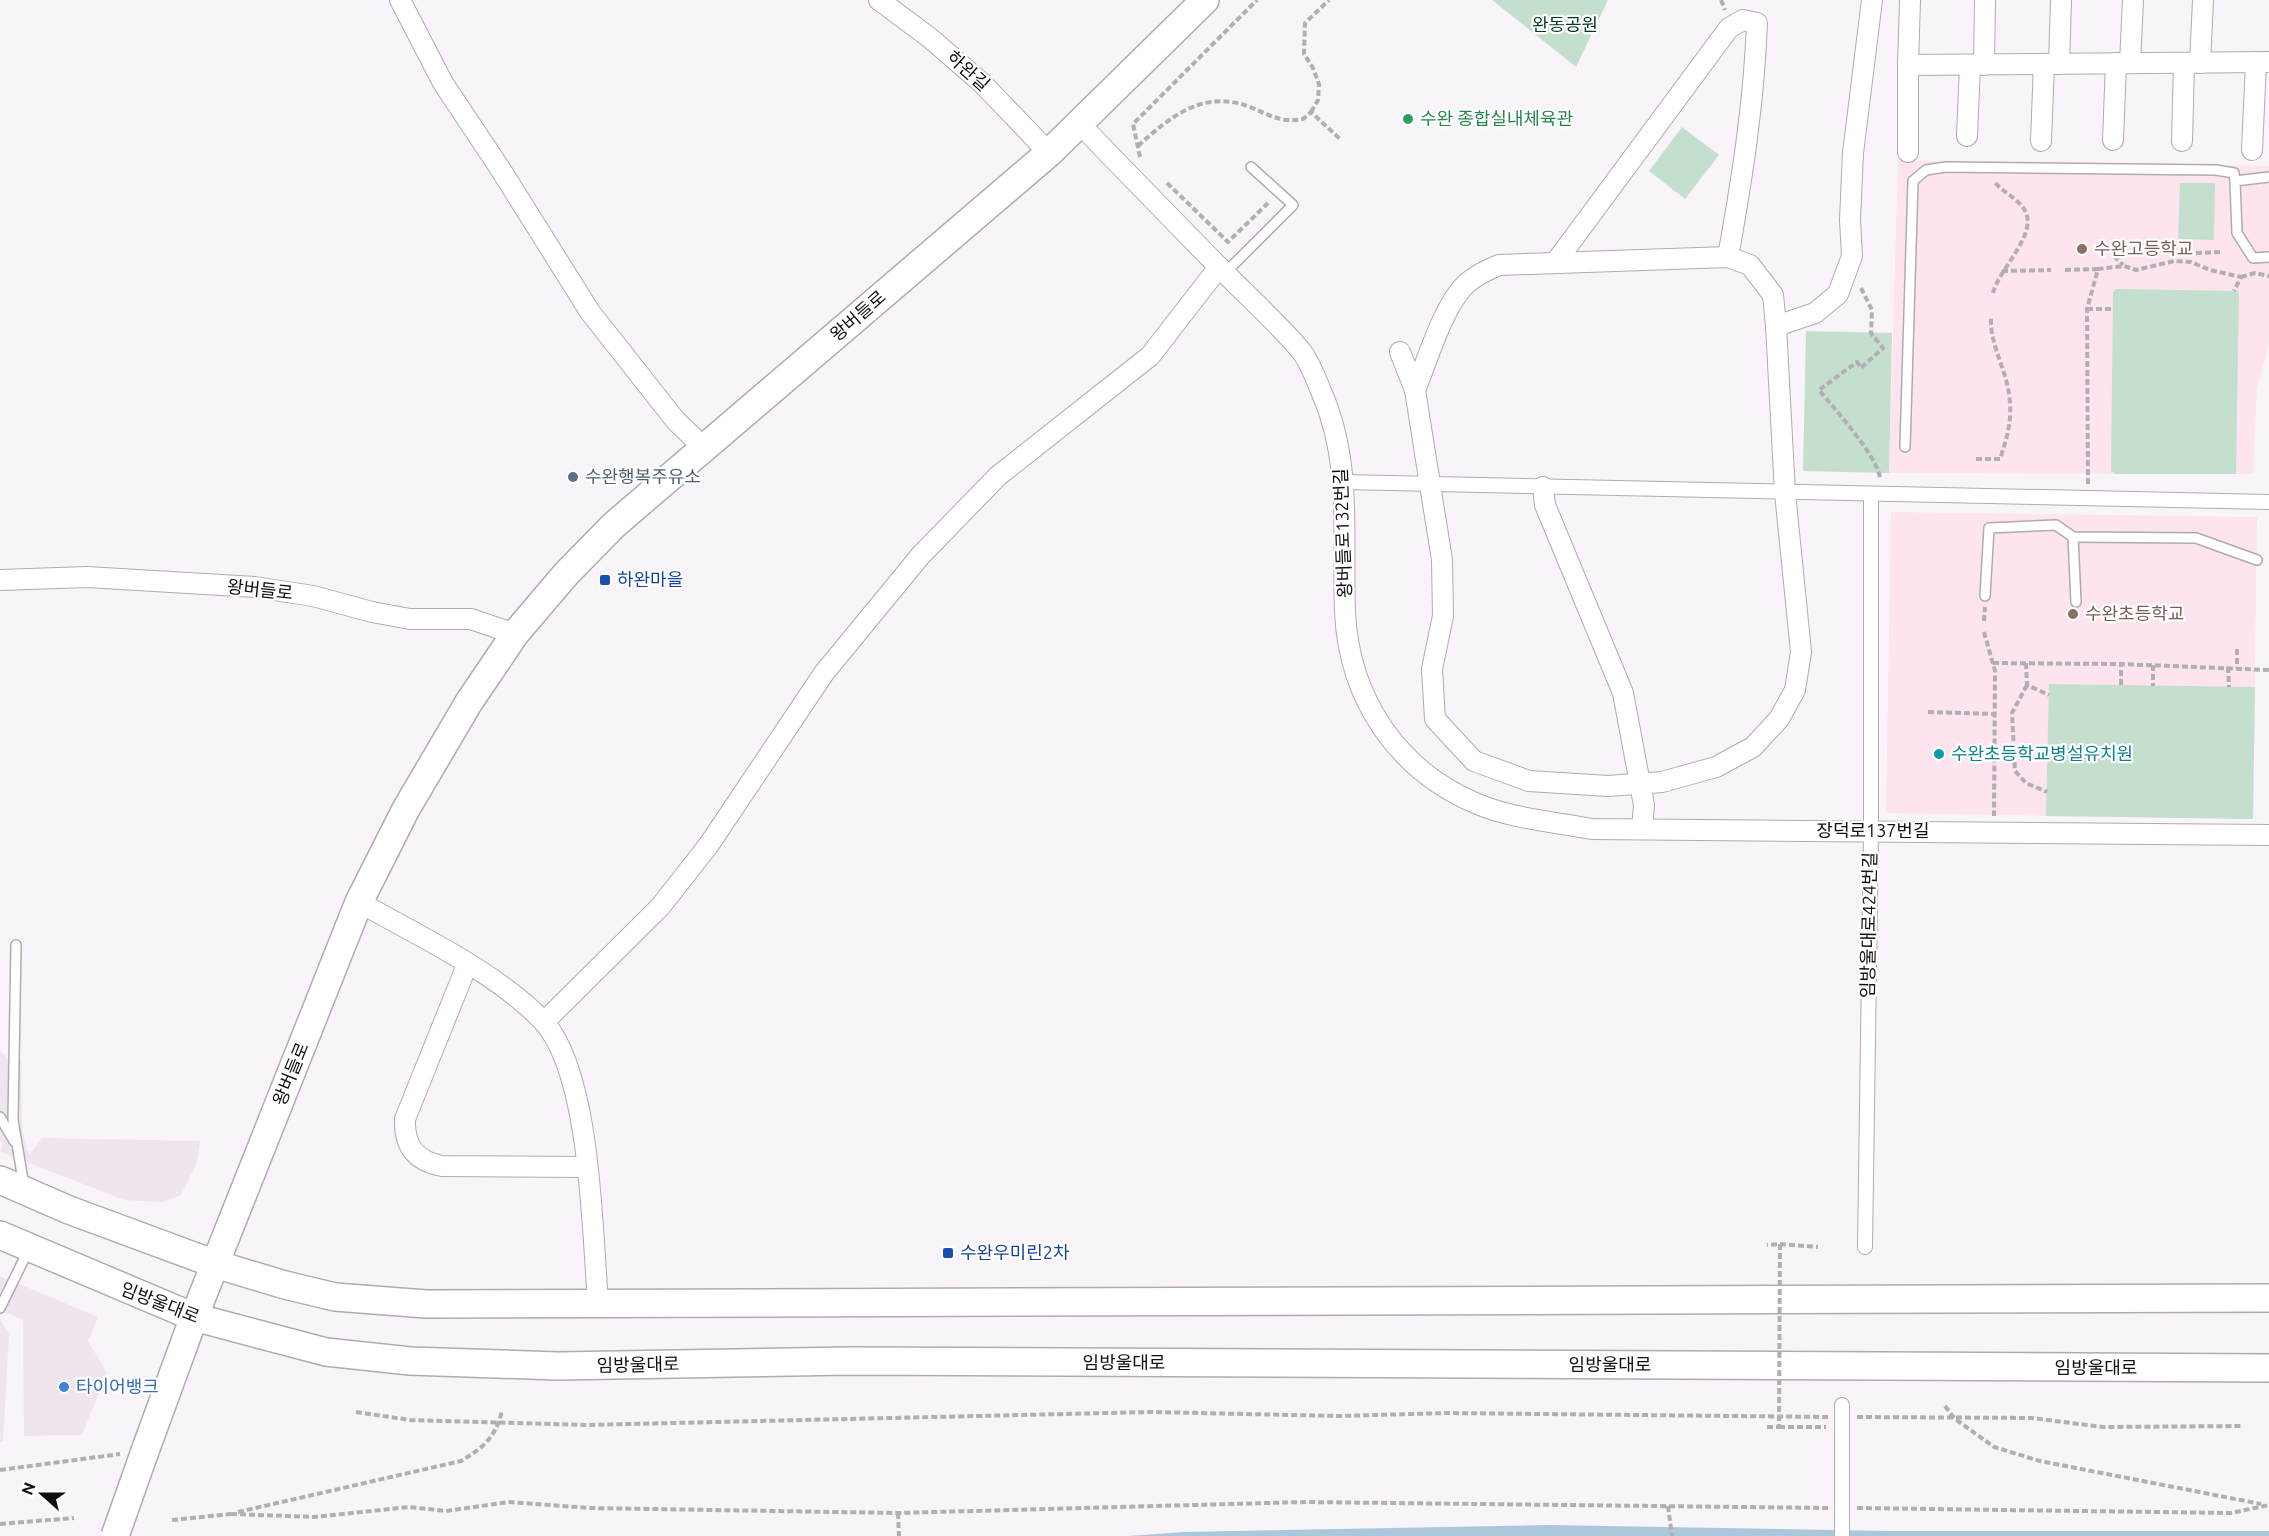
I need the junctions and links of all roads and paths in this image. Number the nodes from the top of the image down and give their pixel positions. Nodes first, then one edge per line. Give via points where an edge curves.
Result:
1 (400, 0) edge
2 (879, 0) edge
3 (1204, 0) edge
4 (1257, 0) edge
5 (1329, 0) edge
6 (1872, 0) edge
7 (1910, 0) edge
8 (1985, 0) edge
9 (2061, 0) edge
10 (2133, 0) edge
11 (2203, 0) edge
12 (2263, 62) edge
13 (2123, 63) junction
14 (2192, 63) junction
15 (2051, 64) junction
16 (1908, 65) junction
17 (1977, 65) junction
18 (1311, 112) junction
19 (1078, 123) junction
20 (1967, 136) dead end
21 (1340, 139) dead end
22 (2113, 140) dead end
23 (2041, 141) dead end
24 (2182, 141) dead end
25 (1137, 146) junction
26 (2252, 150) dead end
27 (1908, 152) dead end
28 (1048, 153) junction
29 (1147, 164) dead end
30 (1251, 167) dead end
31 (1991, 168) junction
32 (2269, 177) edge
33 (1163, 179) dead end
34 (2235, 181) junction
35 (1268, 203) dead end
36 (2222, 252) dead end
37 (2196, 253) dead end
38 (2114, 256) dead end
39 (2269, 256) edge
40 (1728, 257) junction
41 (1555, 263) junction
42 (2124, 266) junction
43 (1219, 267) junction
44 (2098, 269) junction
45 (1848, 270) junction
46 (2051, 270) dead end
47 (2065, 270) dead end
48 (2002, 271) junction
49 (2269, 276) edge
50 (2241, 277) junction
51 (2234, 291) dead end
52 (1993, 293) dead end
53 (2087, 309) junction
54 (2112, 309) dead end
55 (1991, 318) dead end
56 (1776, 326) junction
57 (1400, 352) dead end
58 (1416, 390) junction
59 (1905, 447) dead end
60 (704, 448) junction
61 (1976, 459) dead end
62 (1344, 482) junction
63 (1429, 484) junction
64 (1543, 487) junction
65 (1785, 493) junction
66 (1875, 495) junction
67 (2089, 499) junction
68 (2269, 502) edge
69 (2073, 537) junction
70 (2257, 560) dead end
71 (0, 580) edge
72 (1985, 596) dead end
73 (2076, 602) dead end
74 (1984, 632) dead end
75 (515, 634) junction
76 (2237, 649) dead end
77 (1993, 663) junction
78 (2026, 663) junction
79 (2121, 663) junction
80 (2152, 665) junction
81 (2228, 667) junction
82 (2237, 668) junction
83 (2269, 670) edge
84 (2027, 685) junction
85 (2121, 685) dead end
86 (2153, 686) dead end
87 (2229, 687) dead end
88 (2049, 695) dead end
89 (1928, 712) dead end
90 (1994, 714) junction
91 (2013, 750) junction
92 (1994, 758) junction
93 (1641, 784) junction
94 (2046, 792) dead end
95 (1480, 805) joint
96 (1994, 815) dead end
97 (1642, 829) junction
98 (1871, 830) junction
99 (2269, 835) edge
100 (359, 902) junction
101 (16, 945) dead end
102 (467, 964) junction
103 (544, 1022) junction
104 (0, 1117) edge
105 (16, 1146) junction
106 (586, 1167) junction
107 (0, 1180) edge
108 (26, 1191) junction
109 (1, 1239) edge
110 (1767, 1245) dead end
111 (1780, 1245) junction
112 (1818, 1247) dead end
113 (1865, 1247) dead end
114 (28, 1249) junction
115 (215, 1264) junction
116 (2269, 1298) edge
117 (598, 1302) junction
118 (0, 1308) edge
119 (194, 1317) junction
120 (2269, 1368) edge
121 (1945, 1406) dead end
122 (502, 1411) dead end
123 (1842, 1411) junction
124 (356, 1412) dead end
125 (1954, 1418) junction
126 (498, 1424) junction
127 (2242, 1426) dead end
128 (1767, 1427) dead end
129 (1779, 1427) junction
130 (1826, 1427) dead end
131 (145, 1451) junction
132 (0, 1470) edge
133 (2267, 1505) edge
134 (1668, 1506) junction
135 (1836, 1508) dead end
136 (1848, 1508) dead end
137 (898, 1513) junction
138 (231, 1514) junction
139 (74, 1518) dead end
140 (172, 1520) dead end
141 (0, 1524) edge
142 (899, 1534) edge
143 (115, 1536) edge
144 (1672, 1536) edge
145 (1842, 1536) edge

1 - 60 street via 443,83 590,312 676,422
2 - 28 street, 하완길 via 982,83
3 - 19 main road, 왕버들로
4 - 25 path via 1133,124
5 - 18 path via 1305,23 1304,54 1319,84 1318,100
6 - 45 street via 1853,153 1852,256
7 - 16 street
8 - 17 street
9 - 15 street
10 - 13 street
11 - 14 street
12 - 14 street
12 - 26 street
13 - 14 street
13 - 15 street
13 - 22 street
14 - 24 street
15 - 17 street
15 - 23 street
16 - 17 street
16 - 27 street
17 - 20 street
18 - 21 path
18 - 25 path via 1303,119 1284,121 1235,102 1196,104 1171,117
19 - 28 main road, 왕버들로
19 - 43 street, 왕버들로132번길
25 - 29 path via 1138,156
28 - 60 main road, 왕버들로
30 - 43 lane via 1293,205 1231,267
31 - 34 lane via 2216,170 2234,173
31 - 48 path via 1994,182 2023,207 2029,218 2027,232
31 - 59 lane via 1946,167 1926,171 1913,181
32 - 34 lane
33 - 35 path via 1228,242
34 - 39 lane via 2237,233 2253,258
36 - 37 path
38 - 42 path
40 - 41 street
40 - 41 street via 1745,165 1755,68 1757,23 1743,20 1729,27
40 - 56 street via 1750,265 1773,295
41 - 58 street via 1499,265 1478,274 1464,286 1449,310
42 - 44 path
42 - 50 path via 2136,270 2174,261 2191,262
43 - 62 street, 왕버들로132번길 via 1304,354 1334,423
43 - 103 street via 1150,356 998,476 921,555 824,673 708,846 660,907
44 - 47 path
44 - 53 path
45 - 56 street via 1838,294 1815,313
45 - 66 path via 1857,276 1872,310 1871,333 1883,348 1861,368 1857,362 1820,390 1880,473
46 - 48 path
48 - 52 path
49 - 50 path via 2255,273
50 - 51 path
53 - 54 path
53 - 67 path
55 - 61 path via 1993,346 2009,393 2011,418 2000,459
56 - 65 street
57 - 58 street
58 - 63 street
60 - 75 main road, 왕버들로 via 614,525
62 - 63 street
62 - 95 street, 왕버들로132번길 via 1345,613 1351,662 1372,713 1389,738 1432,778
63 - 64 street
63 - 93 street via 1442,560 1443,605 1432,669 1434,719 1474,761 1529,781
64 - 65 street
64 - 93 street via 1545,505 1623,693
65 - 66 street
65 - 93 street via 1801,652 1795,690 1779,719 1753,747 1716,767
66 - 67 street
66 - 98 street, 임방울대로424번길
67 - 68 street
69 - 70 lane via 2196,538
69 - 72 lane via 2056,525 1989,528
69 - 73 lane
71 - 75 street, 왕버들로 via 87,577 255,587 410,619 471,619
74 - 77 path
75 - 100 main road, 왕버들로 via 435,757
76 - 82 path
77 - 78 path
77 - 90 path
78 - 79 path
78 - 84 path
79 - 80 path
79 - 85 path
80 - 81 path
80 - 86 path
81 - 82 path
81 - 87 path
82 - 83 path
84 - 88 path
84 - 91 path via 2012,712
89 - 90 path
90 - 92 path
91 - 92 path
91 - 94 path via 2015,771 2026,783
92 - 96 path
93 - 97 street
95 - 97 street, 장덕로137번길 via 1592,829
97 - 98 street, 장덕로137번길
98 - 99 street, 장덕로137번길
98 - 113 street, 임방울대로424번길
100 - 102 street
100 - 115 main road, 왕버들로
101 - 105 lane via 12,1088
102 - 103 street via 505,986
102 - 106 street via 405,1119 405,1136 429,1164
103 - 106 street via 565,1054 576,1088
104 - 105 lane
105 - 108 lane
106 - 117 street
107 - 108 main road
108 - 115 main road
109 - 114 main road, 임방울대로
110 - 111 path, bridge
111 - 112 path
111 - 129 path, bridge
114 - 118 lane
114 - 119 main road, 임방울대로
115 - 117 main road via 334,1297 426,1304
115 - 119 main road, 왕버들로
116 - 117 main road
119 - 120 main road, 임방울대로 via 326,1352 410,1361 558,1366 849,1361
119 - 131 main road, 왕버들로
121 - 125 path
122 - 126 path
123 - 125 path
123 - 126 path via 1607,1417 1151,1412
123 - 145 street, bridge
124 - 126 path via 410,1420
125 - 127 path via 2032,1418 2103,1427
125 - 133 path via 1994,1447 2040,1461
126 - 138 path via 485,1447 461,1461
128 - 129 path, bridge
129 - 130 path
131 - 132 path
131 - 143 main road, 왕버들로, bridge
133 - 136 path via 2231,1513
134 - 135 path
134 - 137 path via 1305,1502
134 - 144 path
137 - 138 path via 590,1508 509,1502 446,1511 409,1507 314,1517
137 - 142 path
138 - 140 path
139 - 141 path

